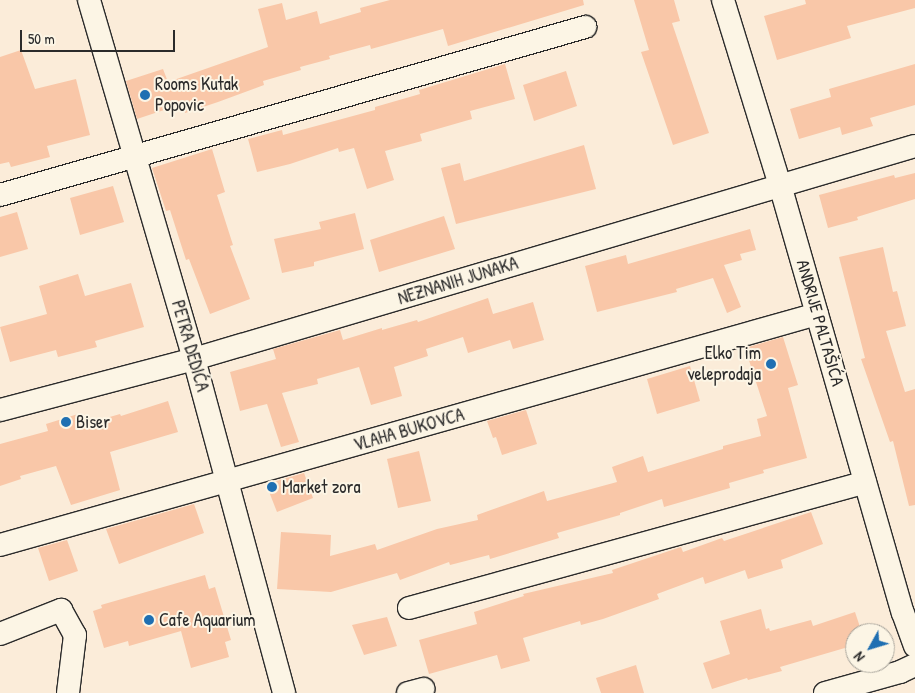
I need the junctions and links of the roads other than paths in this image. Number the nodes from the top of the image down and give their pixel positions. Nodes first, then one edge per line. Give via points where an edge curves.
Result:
1 (89, 0) edge
2 (723, 0) edge
3 (585, 27) dead end
4 (915, 146) edge
5 (136, 158) junction
6 (780, 185) junction
7 (0, 195) edge
8 (817, 314) junction
9 (194, 359) junction
10 (0, 410) edge
11 (228, 481) junction
12 (864, 482) junction
13 (0, 545) edge
14 (409, 608) dead end
15 (0, 634) edge
16 (915, 646) edge
17 (915, 665) edge
18 (68, 693) edge
19 (284, 693) edge
20 (824, 693) edge

1 - 5 street, PETRA DEDIĆA
2 - 6 street, ANDRIJE PALTAŠIĆA
3 - 5 street
4 - 6 street, NEZNANIH JUNAKA
5 - 7 street
5 - 9 street, PETRA DEDIĆA
6 - 8 street, ANDRIJE PALTAŠIĆA
6 - 9 street, NEZNANIH JUNAKA
8 - 11 street, VLAHA BUKOVCA
8 - 12 street, ANDRIJE PALTAŠIĆA
9 - 10 street, NEZNANIH JUNAKA
9 - 11 street, PETRA DEDIĆA
11 - 13 street, VLAHA BUKOVCA
11 - 19 street, PETRA DEDIĆA
12 - 14 street
12 - 16 street, ANDRIJE PALTAŠIĆA
15 - 18 street via 61,610 75,635
17 - 20 street

